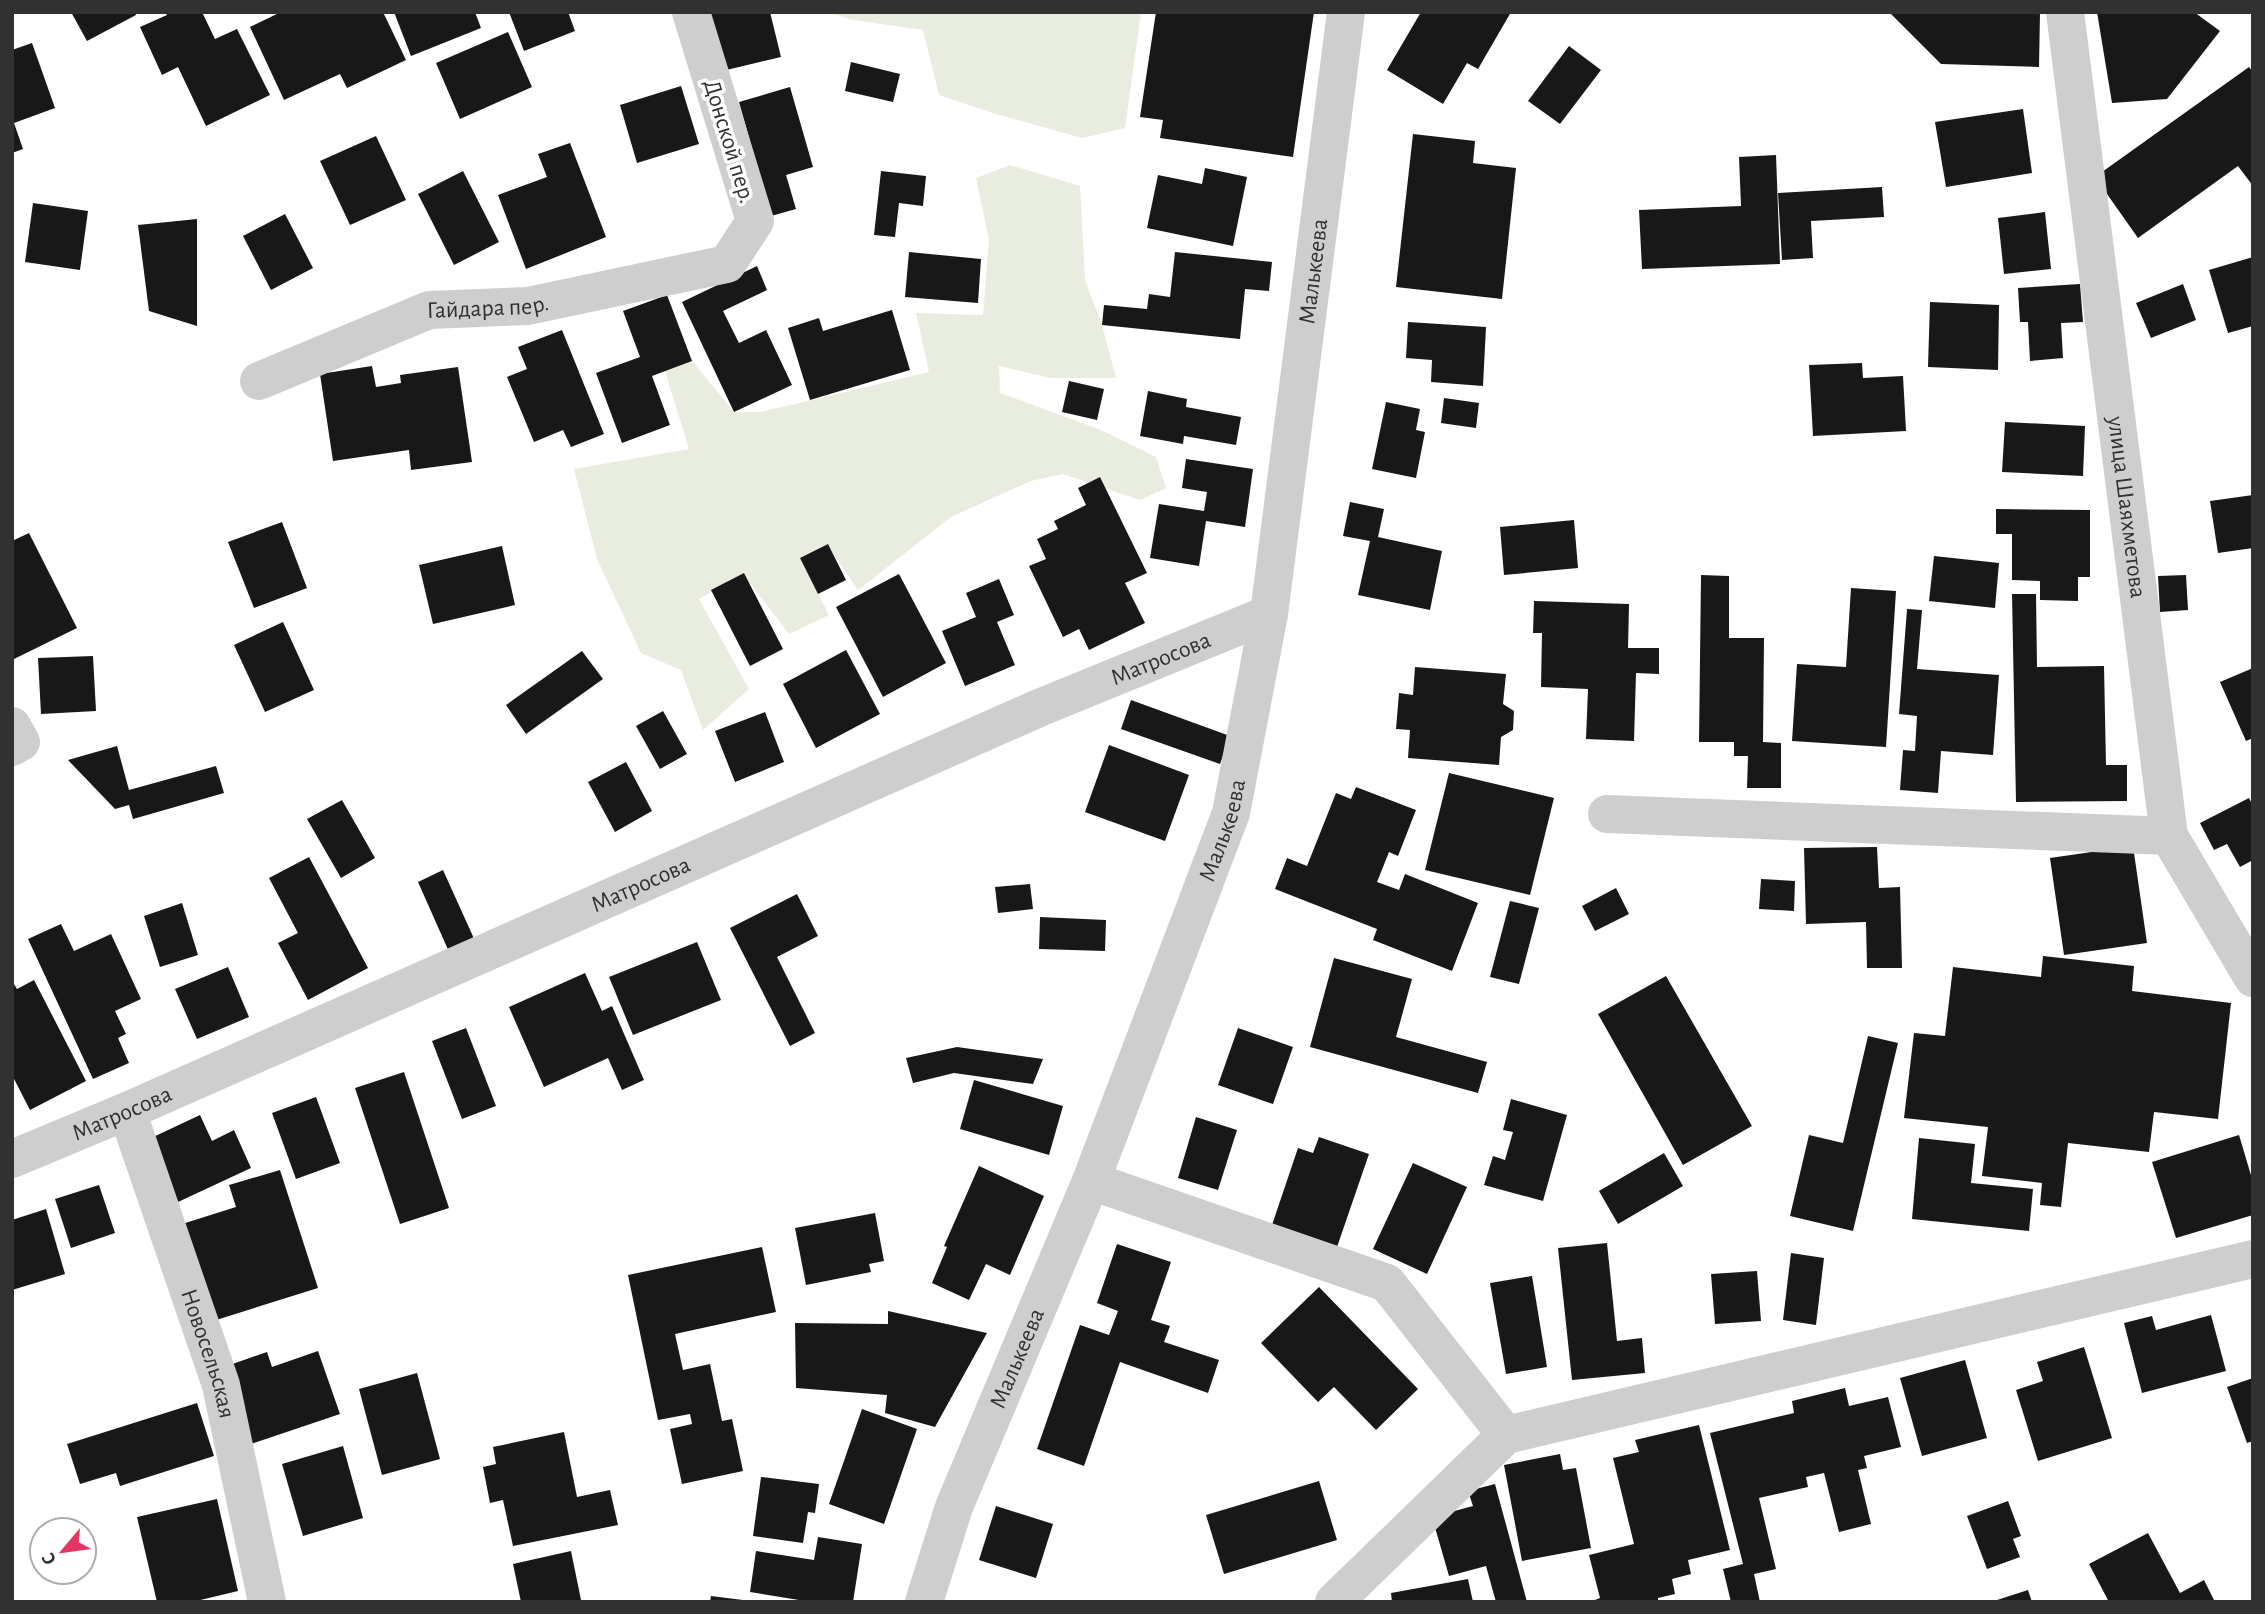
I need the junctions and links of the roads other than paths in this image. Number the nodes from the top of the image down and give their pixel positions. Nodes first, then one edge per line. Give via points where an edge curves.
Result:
1 (691, 12) edge
2 (1346, 12) edge
3 (2065, 12) edge
4 (727, 264) joint
5 (259, 381) dead end
6 (1269, 614) junction
7 (12, 726) edge
8 (12, 747) edge
9 (1607, 814) dead end
10 (2169, 836) junction
11 (2253, 978) edge
12 (127, 1111) junction
13 (12, 1159) edge
14 (1091, 1181) junction
15 (2253, 1259) edge
16 (1506, 1435) junction
17 (267, 1602) edge
18 (924, 1602) edge
19 (1334, 1602) edge

1 - 4 street, Донской пер. via 755,221
2 - 6 street, Малькеева
3 - 10 street, улица Шаяхметова
4 - 5 street, Гайдара пер. via 528,306 429,310
6 - 12 street, Матросова via 1039,708
6 - 14 street, Малькеева via 1231,813
7 - 8 street via 21,742
9 - 10 street
10 - 11 street, улица Шаяхметова
12 - 13 street, Матросова
12 - 17 street, Новосельская via 221,1385
14 - 16 street via 1387,1283
14 - 18 street, Малькеева via 954,1507
15 - 16 street
16 - 19 street

